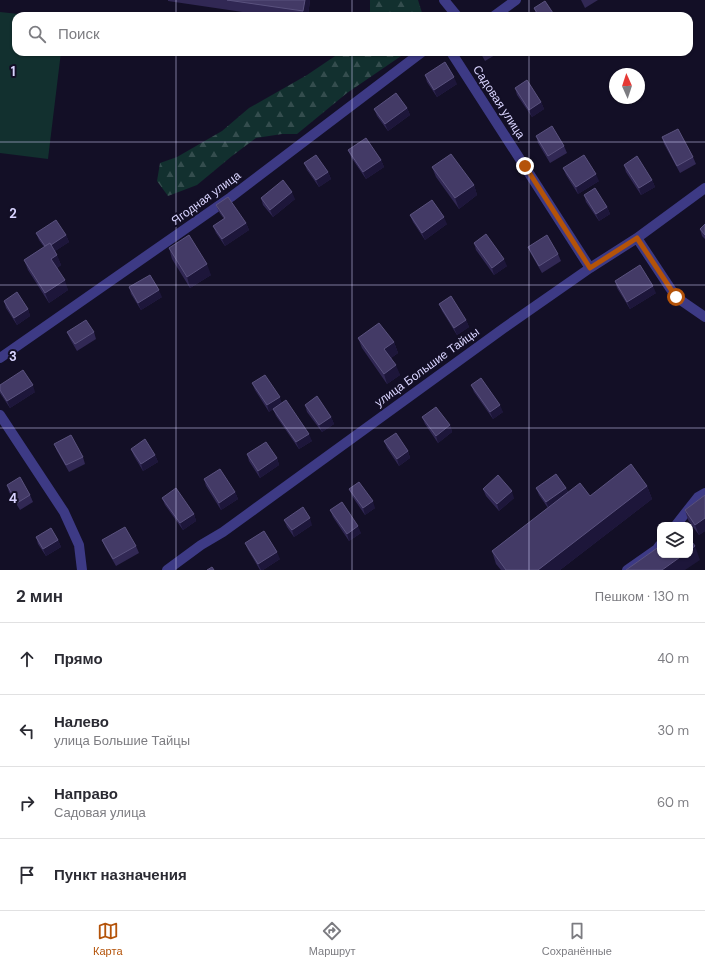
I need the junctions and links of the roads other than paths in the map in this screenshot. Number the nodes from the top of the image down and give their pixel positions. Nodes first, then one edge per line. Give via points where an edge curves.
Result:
1 (444, 0) edge
2 (516, 0) edge
3 (454, 12) edge
4 (500, 12) edge
5 (417, 56) edge
6 (454, 56) edge
7 (705, 188) edge
8 (637, 238) junction
9 (590, 268) junction
10 (705, 318) edge
11 (0, 358) edge
12 (0, 414) edge
13 (705, 493) edge
14 (678, 522) edge
15 (657, 548) edge
16 (82, 570) edge
17 (167, 570) edge
18 (627, 570) edge

1 - 3 street
2 - 4 street
5 - 11 street, Ягодная улица via 231,197
6 - 9 street, Садовая улица
7 - 8 street, улица Большие Тайцы
8 - 9 street, улица Большие Тайцы
8 - 10 street via 676,297
9 - 17 street, улица Большие Тайцы
12 - 16 street via 64,512 79,545
13 - 14 street
15 - 18 street

